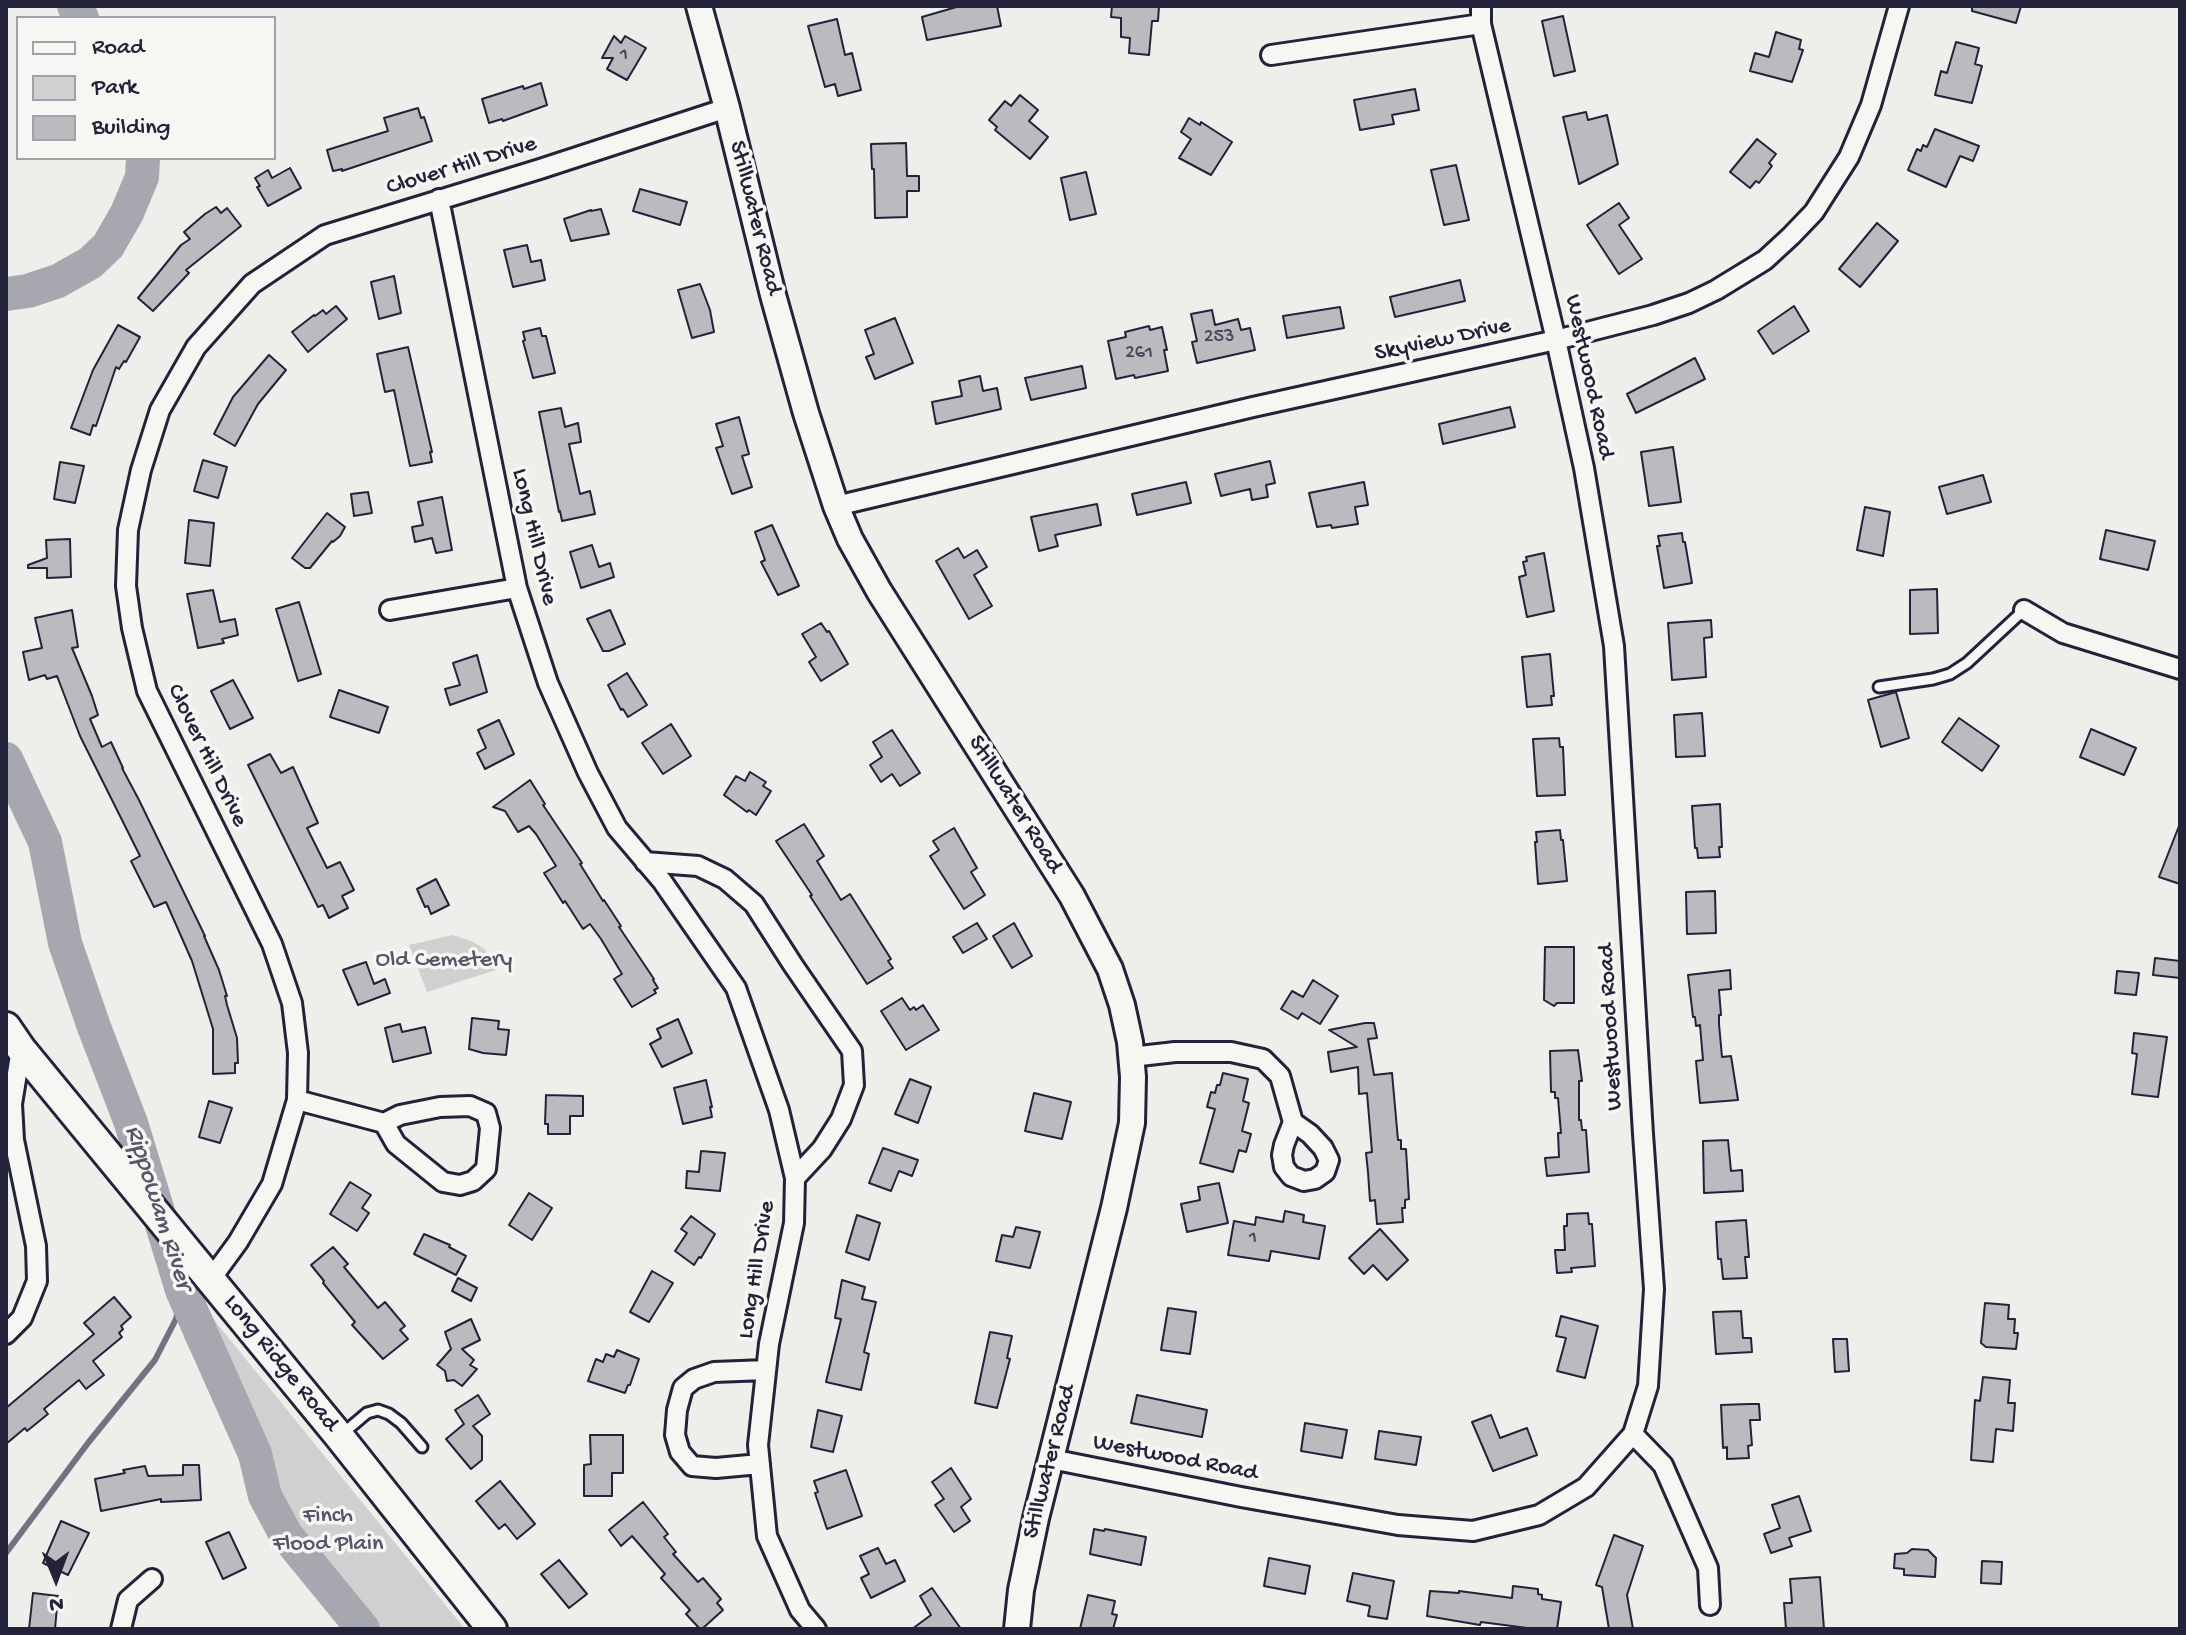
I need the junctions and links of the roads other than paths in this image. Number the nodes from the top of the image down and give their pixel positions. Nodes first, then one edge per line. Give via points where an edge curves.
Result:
1 (699, 6) edge
2 (1899, 6) edge
3 (1481, 15) edge
4 (1271, 55) dead end
5 (727, 108) junction
6 (439, 199) junction
7 (1556, 340) junction
8 (836, 506) junction
9 (517, 588) junction
10 (390, 610) dead end
11 (2024, 610) joint
12 (2180, 669) edge
13 (1879, 687) dead end
14 (645, 862) junction
15 (14, 1038) edge
16 (1131, 1057) junction
17 (297, 1100) junction
18 (1293, 1122) dead end
19 (384, 1123) junction
20 (795, 1178) junction
21 (211, 1279) junction
22 (6, 1334) edge
23 (766, 1370) junction
24 (1633, 1434) junction
25 (339, 1436) junction
26 (422, 1447) dead end
27 (1051, 1459) junction
28 (760, 1464) junction
29 (152, 1579) dead end
30 (1710, 1605) dead end
31 (121, 1629) edge
32 (492, 1629) edge
33 (816, 1629) edge
34 (1017, 1629) edge

1 - 5 main road, Stillwater Road
2 - 7 street, Skyview Drive via 1871,105 1849,157 1814,212 1791,236 1765,260 1689,303
3 - 4 street
3 - 7 street, Westwood Road
5 - 6 street, Clover Hill Drive
5 - 8 main road, Stillwater Road via 782,328
6 - 9 street, Long Hill Drive
6 - 17 street, Clover Hill Drive via 325,235 252,284 196,347 160,410 128,530 126,586 147,691 272,944 292,1003
7 - 8 street, Skyview Drive
7 - 24 street, Westwood Road via 1614,646 1654,1289 1648,1386
8 - 16 main road, Stillwater Road via 879,591 1072,896 1110,969
9 - 10 street
9 - 14 street, Long Hill Drive via 548,683 588,773 617,828
11 - 12 street via 2063,633
11 - 13 lane via 1950,674
14 - 20 street, Long Hill Drive via 736,988 779,1110
14 - 20 street, Long Hill Drive via 698,866 725,879 754,904 852,1051 854,1085 841,1119
15 - 21 main road, Long Ridge Road
15 - 22 street via 14,1140 36,1246 37,1281 22,1318
16 - 18 street via 1231,1052 1263,1059 1280,1076
16 - 27 main road, Stillwater Road via 1132,1123
17 - 19 street
17 - 21 street, Clover Hill Drive via 272,1184
19 - 19 street via 396,1144 443,1182 460,1185 486,1169 486,1113 470,1106 440,1107
20 - 23 street, Long Hill Drive via 794,1223
21 - 25 main road, Long Ridge Road
23 - 28 street, Long Hill Drive
23 - 28 street, Long Hill Drive via 714,1372 694,1379 683,1388 675,1435 692,1466
24 - 27 street, Westwood Road via 1586,1487 1539,1515 1473,1531 1398,1525
24 - 30 street via 1663,1465 1708,1568
25 - 26 lane via 378,1410 401,1423
25 - 32 main road, Long Ridge Road
27 - 34 main road, Stillwater Road
28 - 33 street, Long Hill Drive via 767,1536 800,1610
29 - 31 street via 128,1600

